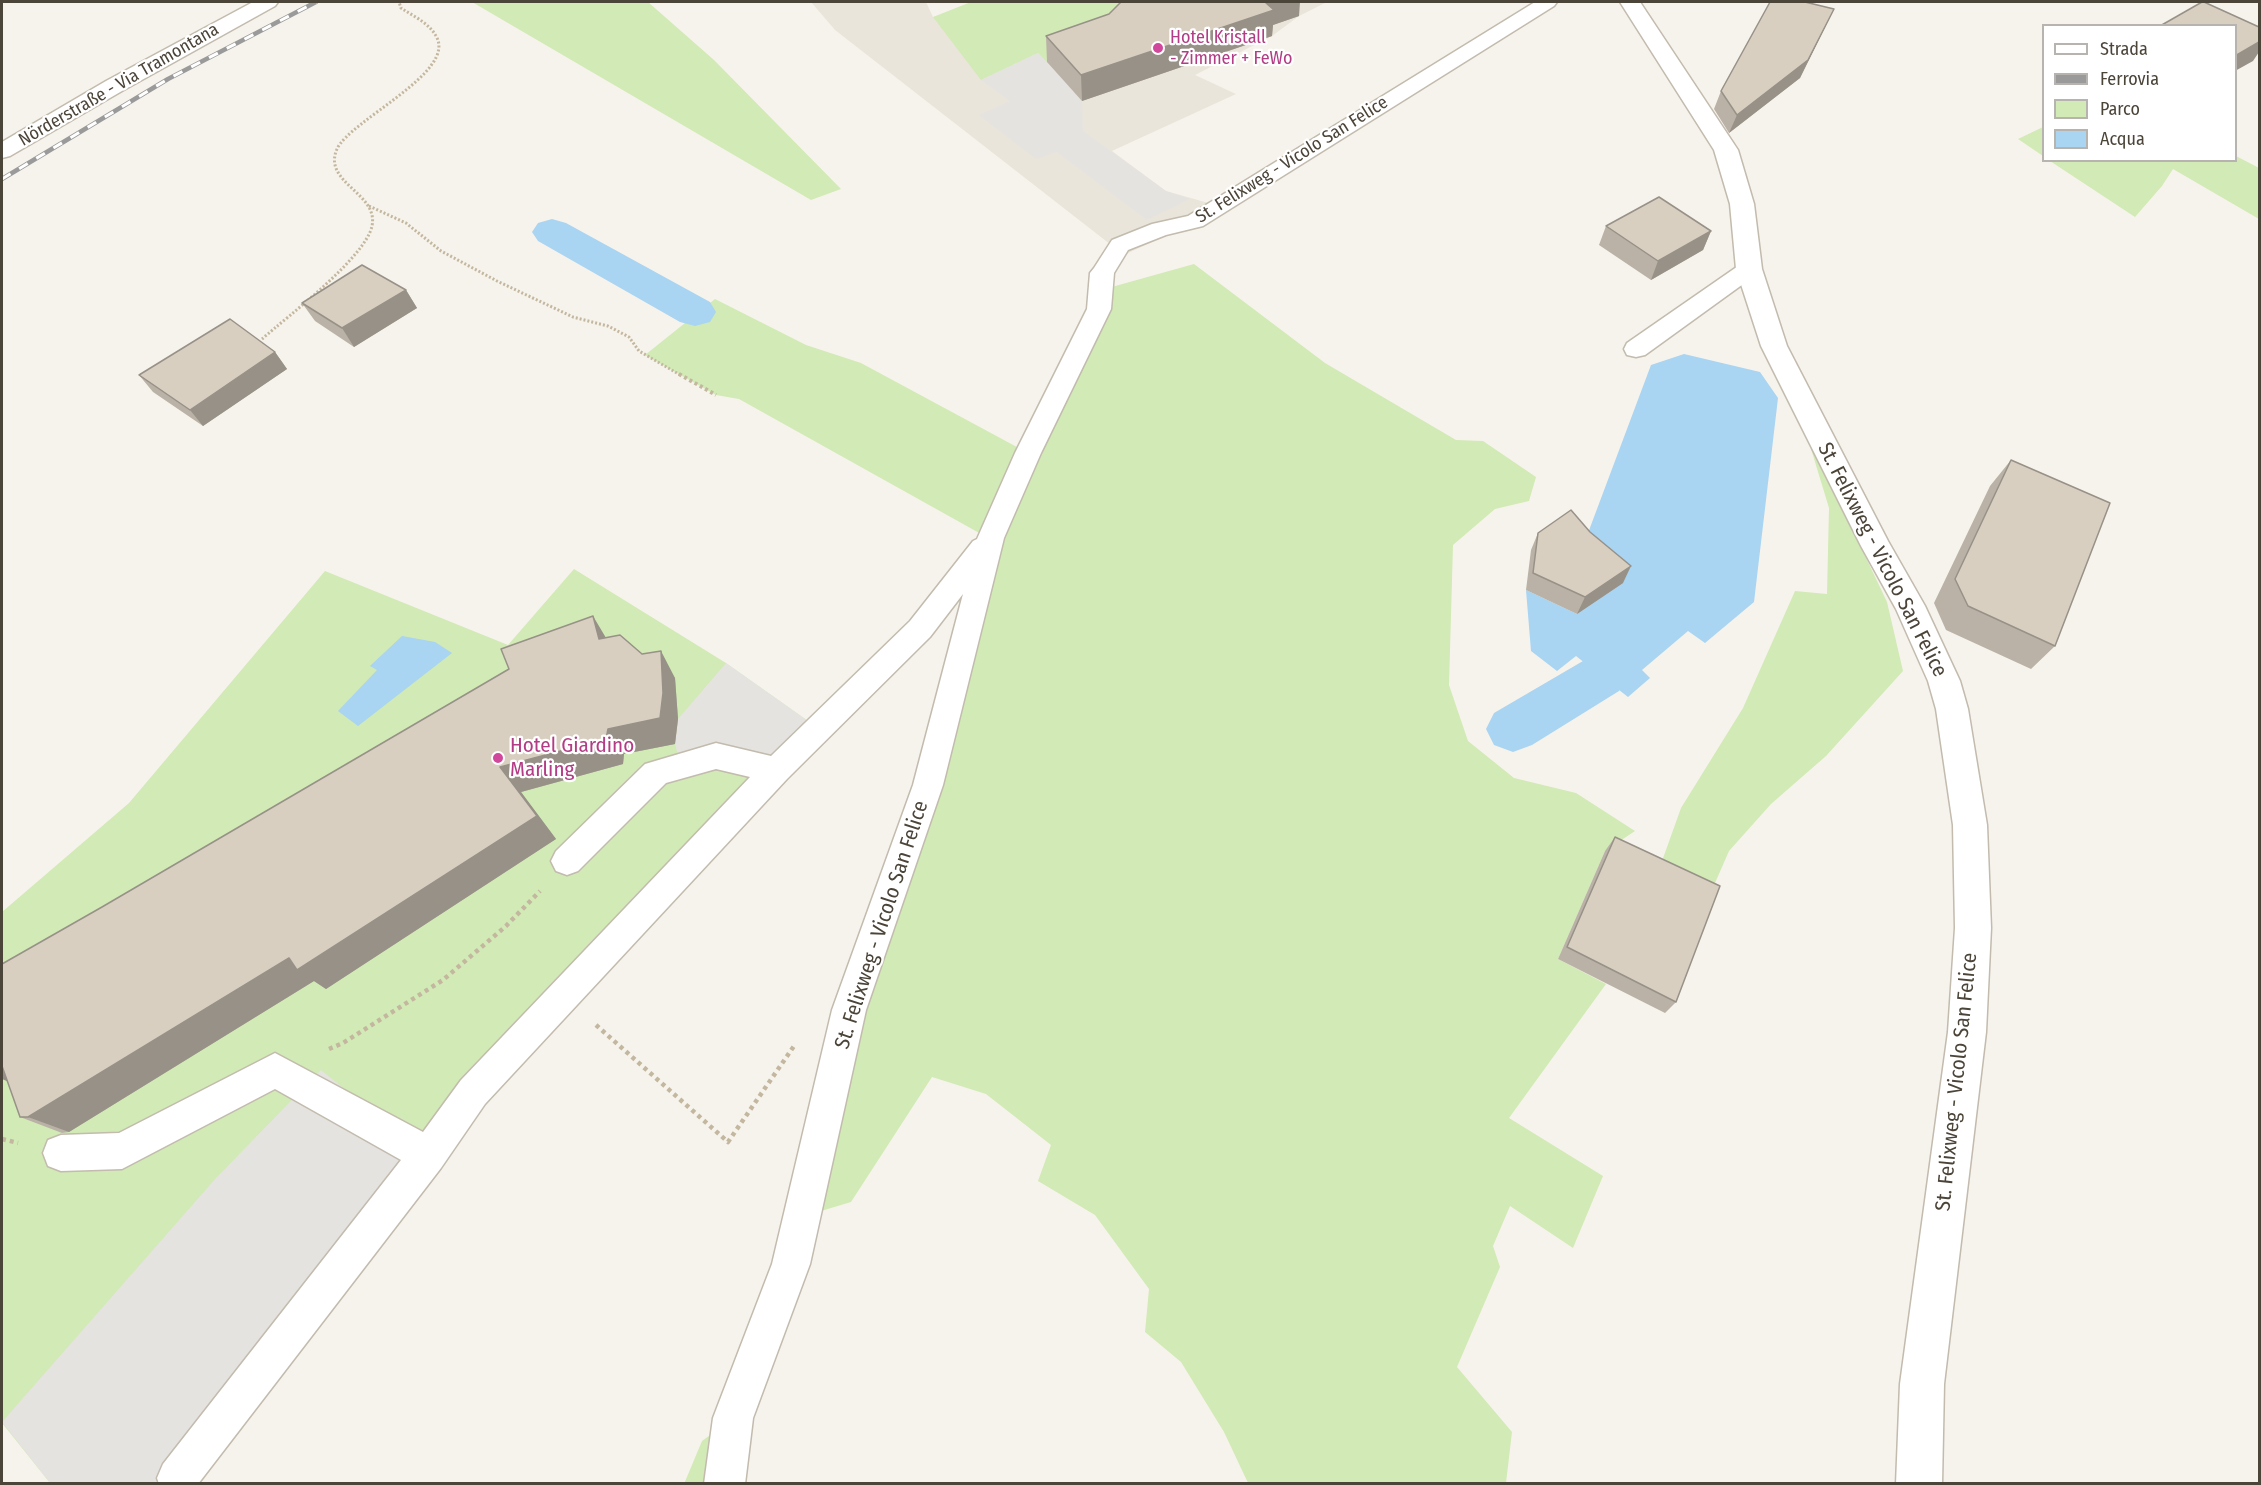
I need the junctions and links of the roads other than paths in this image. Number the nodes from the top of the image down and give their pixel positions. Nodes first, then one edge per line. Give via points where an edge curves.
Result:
1 (268, 2) edge
2 (1546, 2) edge
3 (1630, 2) edge
4 (2, 151) edge
5 (1749, 269) junction
6 (1636, 348) dead end
7 (991, 538) junction
8 (776, 770) junction
9 (567, 861) road end
10 (61, 1153) dead end
11 (428, 1155) junction
12 (177, 1478) dead end
13 (724, 1484) edge
14 (1918, 1484) edge

1 - 4 street, Nörderstraße - Via Tramontana
2 - 7 lane, St. Felixweg - Vicolo San Felice via 1195,221 1160,229 1120,245 1102,273 1099,309
3 - 5 street, St. Felixweg - Vicolo San Felice via 1726,150 1742,204
5 - 6 lane
5 - 14 street, St. Felixweg - Vicolo San Felice via 1774,345 1910,606 1944,681 1970,825 1973,928 1966,1032 1922,1384
7 - 8 lane, St. Felixweg - Vicolo San Felice via 920,629
7 - 13 lane, St. Felixweg - Vicolo San Felice via 928,785 849,1010 791,1264 733,1418
8 - 9 lane via 716,756 656,773
8 - 11 lane, St. Felixweg - Vicolo San Felice via 473,1092
10 - 11 lane via 122,1151 275,1070
11 - 12 lane, St. Felixweg - Vicolo San Felice

